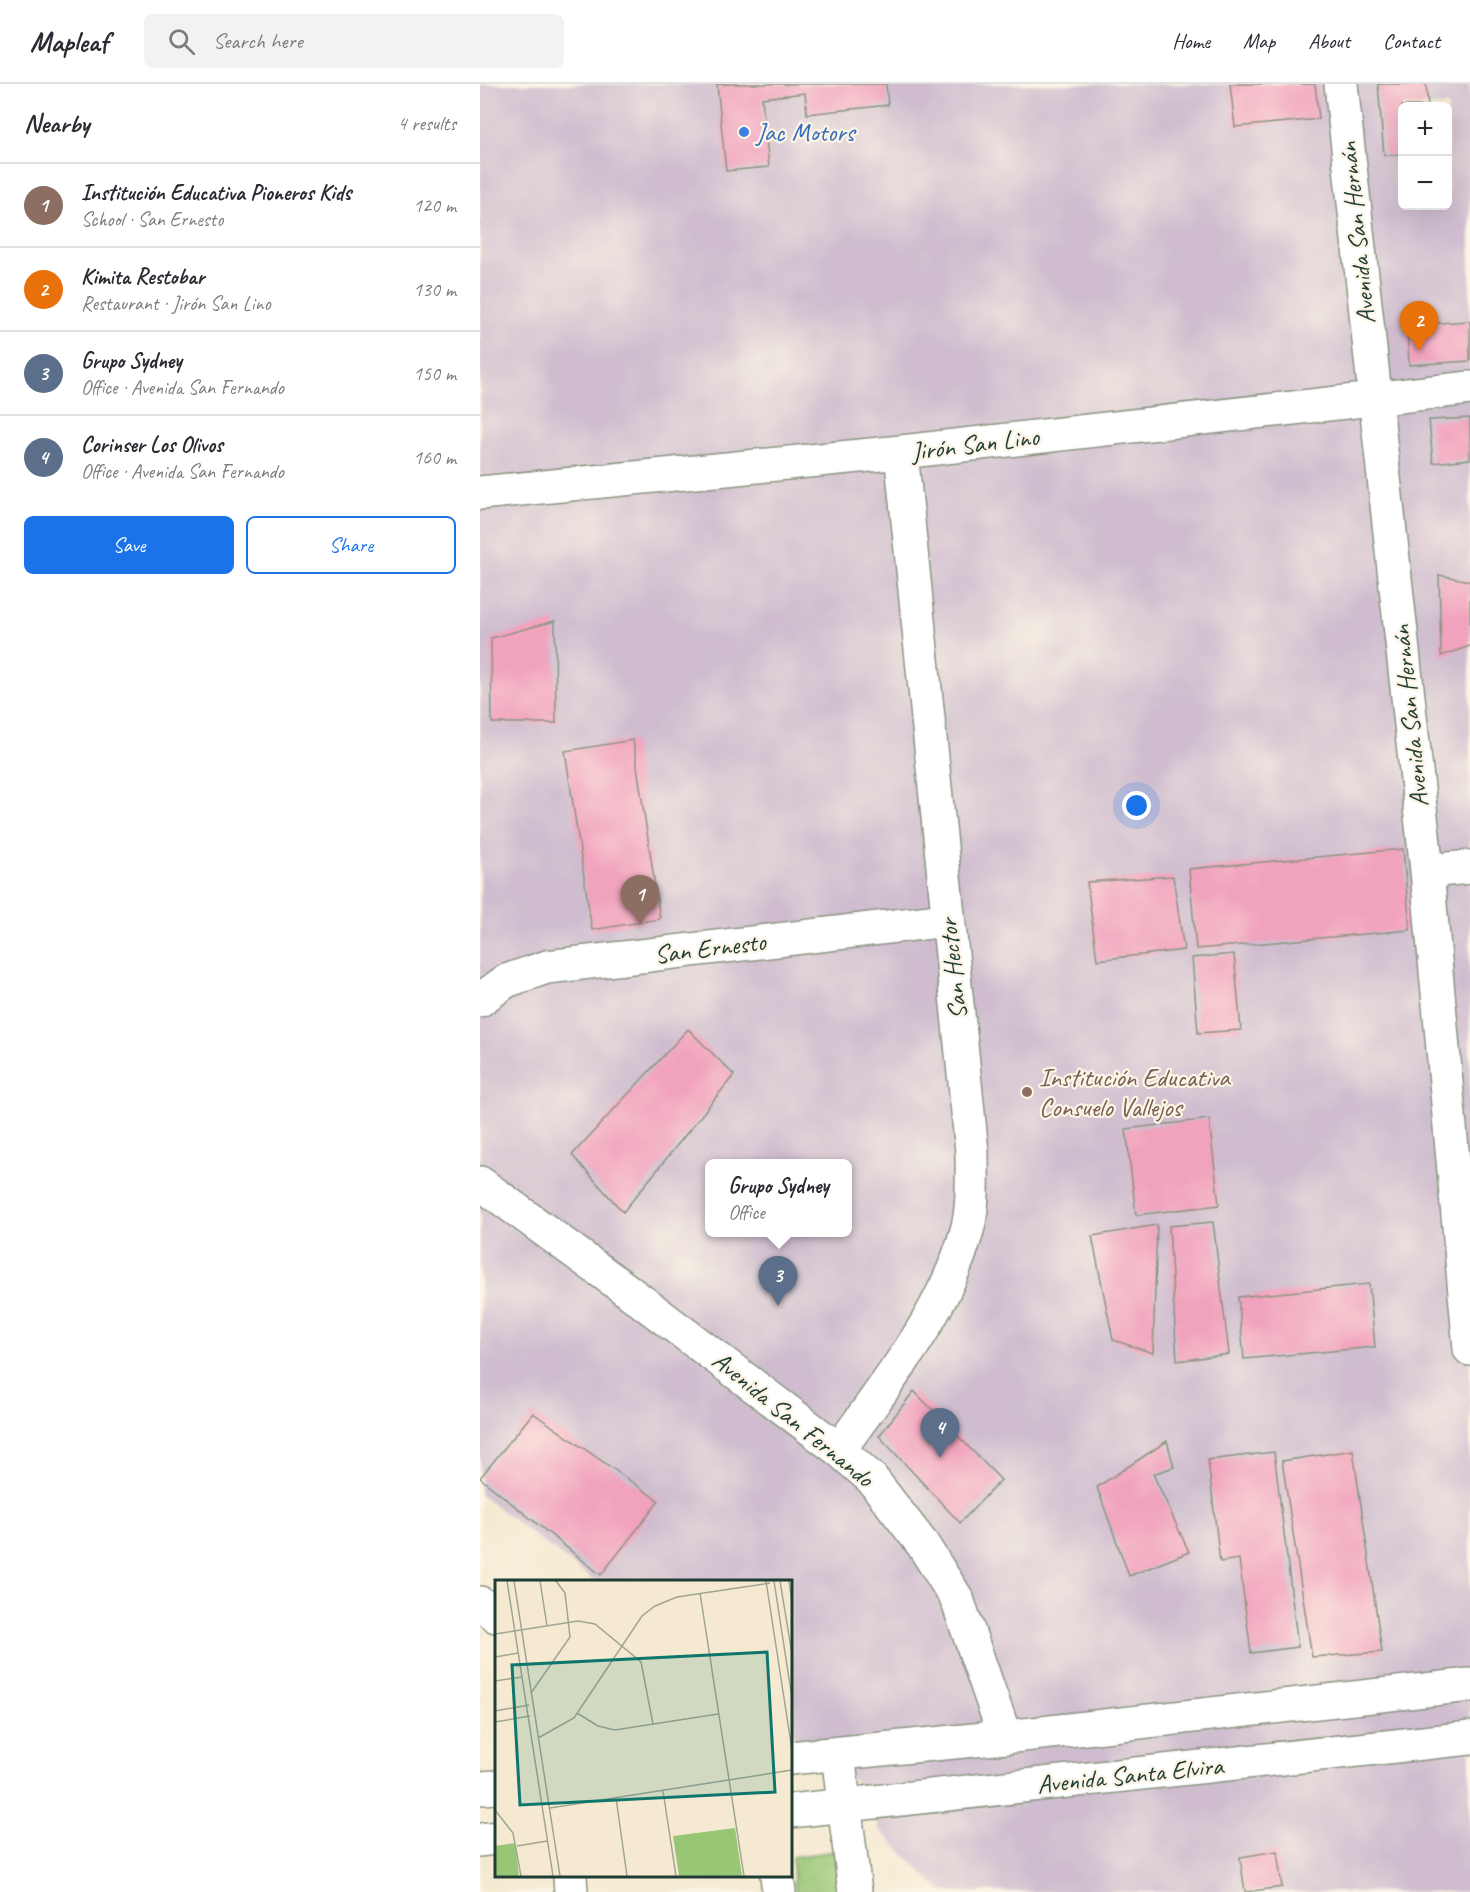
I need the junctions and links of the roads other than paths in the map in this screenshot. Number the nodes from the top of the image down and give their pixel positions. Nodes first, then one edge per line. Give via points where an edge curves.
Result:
1 (1341, 84) edge
2 (1470, 388) edge
3 (1375, 398) junction
4 (902, 452) junction
5 (480, 493) edge
6 (1470, 867) edge
7 (1427, 871) junction
8 (947, 920) junction
9 (480, 1000) edge
10 (480, 1184) edge
11 (1463, 1211) edge
12 (1470, 1349) edge
13 (839, 1450) junction
14 (480, 1603) edge
15 (495, 1615) edge
16 (1470, 1684) edge
17 (1005, 1737) junction
18 (1470, 1738) edge
19 (838, 1754) junction
20 (792, 1758) edge
21 (495, 1787) edge
22 (480, 1788) edge
23 (845, 1807) junction
24 (792, 1811) edge
25 (495, 1838) edge
26 (480, 1840) edge
27 (570, 1877) edge
28 (777, 1877) edge
29 (571, 1892) edge
30 (779, 1892) edge
31 (855, 1892) edge

1 - 3 street, Avenida San Hernán
2 - 3 street, Jirón San Lino
3 - 4 street, Jirón San Lino
3 - 7 street, Avenida San Hernán
4 - 5 street, Jirón San Lino
4 - 8 street, San Hector
6 - 7 street
7 - 11 street, Avenida San Hernán
8 - 9 street, San Ernesto via 547,967 506,981
8 - 13 street, San Hector via 972,1152 967,1232 938,1306
10 - 13 street, Avenida San Fernando
11 - 12 street, Avenida San Hernán
13 - 17 street, Avenida San Fernando via 893,1504 957,1599
14 - 15 street
16 - 17 street, Avenida Santa Elvira
17 - 19 street, Avenida Santa Elvira
18 - 23 street, Avenida Santa Elvira
19 - 20 street, Avenida Santa Elvira
19 - 23 street
21 - 22 street
23 - 24 street, Avenida Santa Elvira
23 - 31 street
25 - 26 street
27 - 29 street
28 - 30 street

